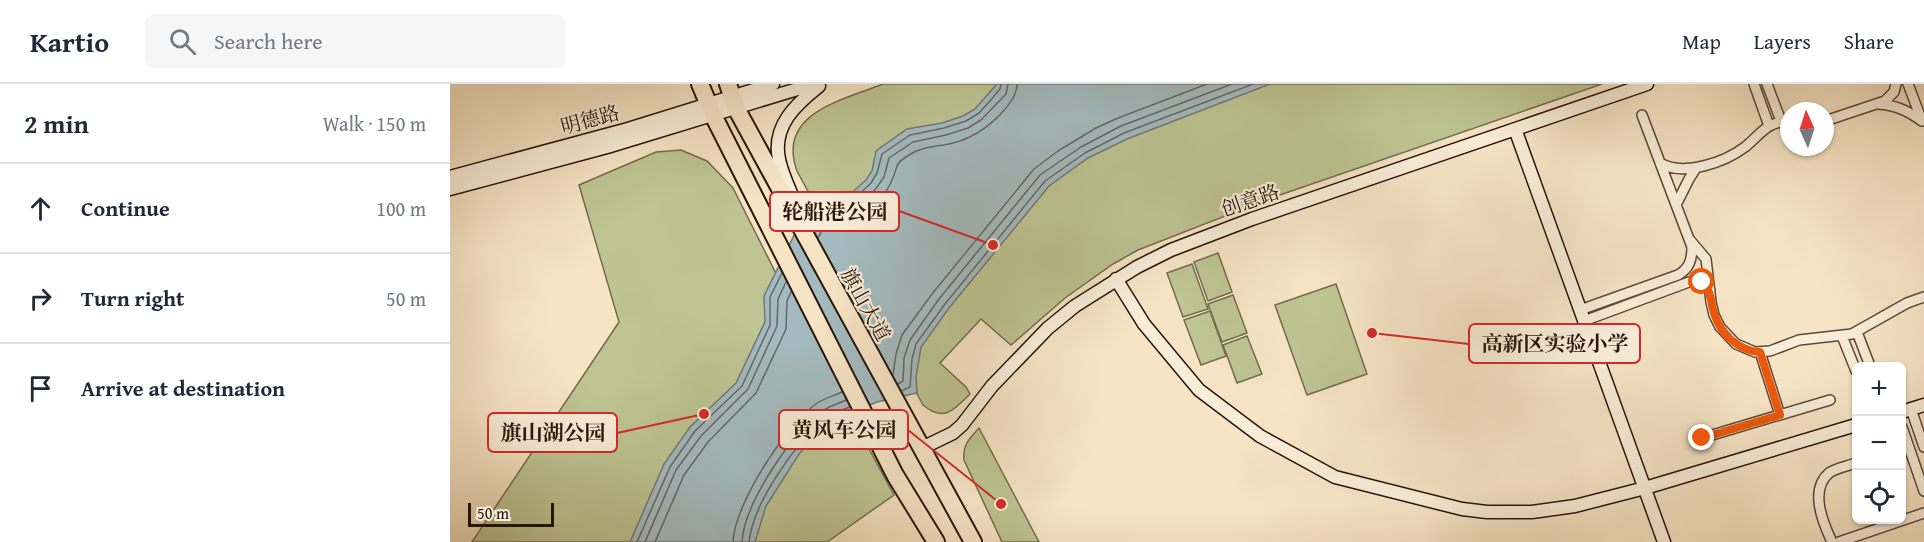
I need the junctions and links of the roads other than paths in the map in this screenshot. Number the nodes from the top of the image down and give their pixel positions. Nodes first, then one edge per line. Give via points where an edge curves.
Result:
1 (700, 84) edge
2 (774, 84) edge
3 (814, 84) edge
4 (822, 84) edge
5 (1647, 84) edge
6 (1754, 84) edge
7 (1767, 84) edge
8 (1896, 84) edge
9 (1908, 84) edge
10 (732, 97) edge
11 (1872, 104) junction
12 (711, 110) junction
13 (1780, 111) edge
14 (1642, 115) dead end
15 (1834, 118) edge
16 (1780, 123) edge
17 (1923, 124) edge
18 (1769, 126) junction
19 (1515, 129) junction
20 (1660, 163) junction
21 (1696, 168) junction
22 (450, 177) edge
23 (450, 189) edge
24 (1676, 206) junction
25 (1690, 240) junction
26 (810, 245) junction
27 (1116, 279) junction
28 (1710, 290) junction
29 (1924, 297) edge
30 (1582, 315) junction
31 (1857, 332) junction
32 (1842, 336) junction
33 (1760, 352) junction
34 (1853, 362) edge
35 (1868, 362) edge
36 (1830, 400) dead end
37 (1924, 405) edge
38 (1906, 411) edge
39 (1780, 415) junction
40 (1852, 426) edge
41 (1702, 438) dead end
42 (1923, 442) edge
43 (1906, 446) edge
44 (922, 448) junction
45 (1906, 448) edge
46 (1852, 465) edge
47 (1645, 488) junction
48 (1924, 491) edge
49 (1924, 513) edge
50 (936, 542) edge
51 (973, 542) edge
52 (1664, 542) edge
53 (1832, 542) edge
54 (1839, 542) edge

1 - 12 highway
2 - 10 street, 明德路
3 - 10 street
4 - 26 street via 800,100 784,120 778,142 779,159
5 - 19 street, 创意路
6 - 18 street
7 - 13 street
8 - 11 street via 1890,97
9 - 17 street
10 - 12 street, 明德路
10 - 26 highway, 旗山大道
11 - 15 street
11 - 17 street via 1898,107
12 - 22 street, 明德路
12 - 23 street, 明德路 via 607,147
12 - 50 highway via 895,475
14 - 20 street
16 - 18 street
18 - 21 street via 1739,151
19 - 27 street, 创意路 via 1206,236
19 - 30 street
20 - 21 street via 1681,170
20 - 24 street
21 - 24 street
24 - 25 street
25 - 28 street via 1706,259
25 - 30 street via 1692,258 1684,272
26 - 44 highway, 旗山大道
27 - 44 street, 创意路 via 1036,339 953,433
27 - 47 street via 1144,324 1199,390 1260,436 1335,477 1487,512 1532,512 1575,506
28 - 30 street via 1702,282 1693,281
28 - 33 street via 1720,327 1736,344
29 - 31 street
30 - 47 street
31 - 32 street
31 - 35 street
32 - 33 street via 1799,340
32 - 34 street
33 - 39 street
36 - 39 street
37 - 38 street
38 - 42 street
39 - 41 street
40 - 47 street
42 - 43 street
44 - 51 highway, 旗山大道
45 - 48 street
46 - 53 street via 1833,471 1820,489 1821,510
47 - 52 street
49 - 54 street

